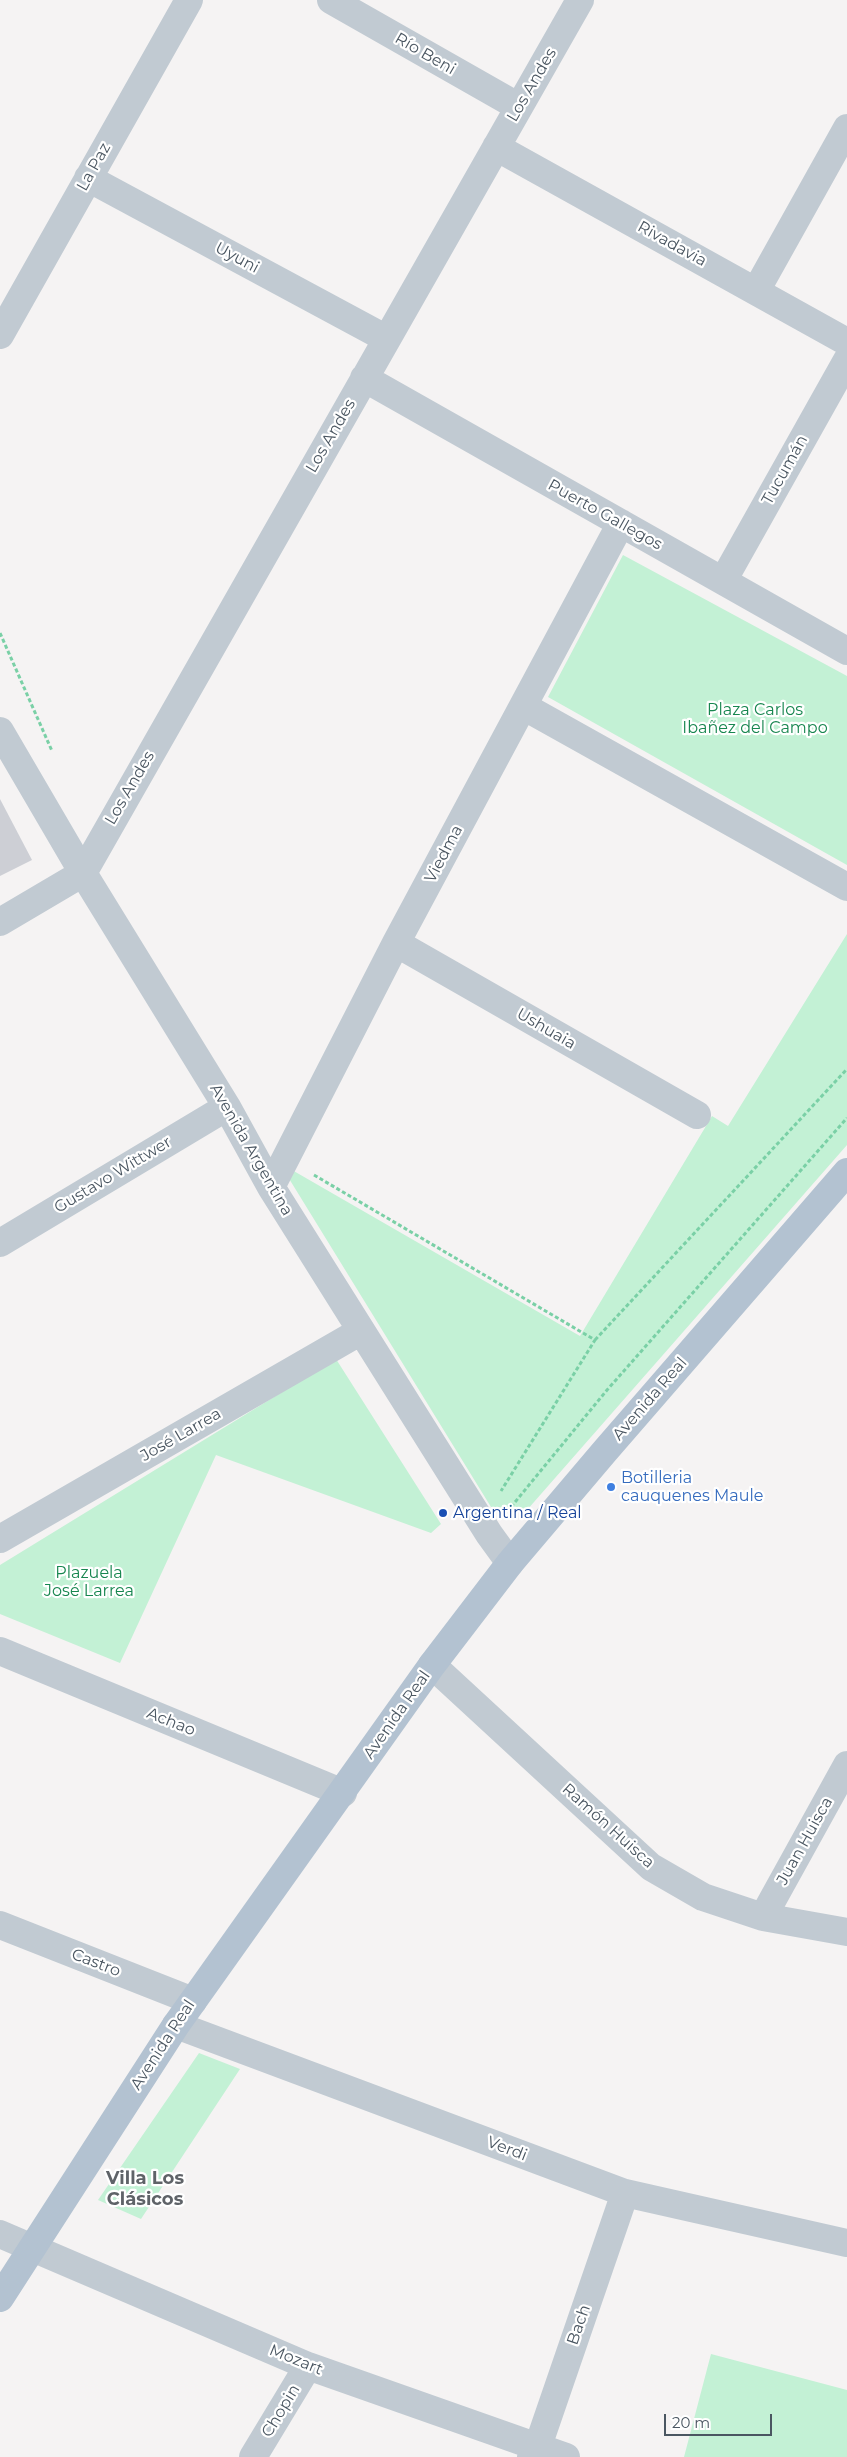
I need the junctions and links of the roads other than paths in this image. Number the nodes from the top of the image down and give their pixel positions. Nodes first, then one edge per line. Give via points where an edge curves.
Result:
1 (189, 0) edge
2 (331, 0) edge
3 (580, 0) edge
4 (519, 107) junction
5 (847, 128) edge
6 (496, 147) junction
7 (88, 178) junction
8 (756, 291) junction
9 (0, 335) edge
10 (387, 339) junction
11 (847, 342) edge
12 (847, 360) edge
13 (364, 378) junction
14 (621, 523) junction
15 (723, 581) junction
16 (847, 651) edge
17 (523, 706) junction
18 (0, 731) edge
19 (83, 873) junction
20 (847, 887) edge
21 (0, 922) edge
22 (396, 943) junction
23 (227, 1107) junction
24 (697, 1115) dead end
25 (847, 1172) edge
26 (272, 1187) junction
27 (0, 1242) edge
28 (361, 1331) junction
29 (0, 1539) edge
30 (510, 1563) junction
31 (0, 1651) edge
32 (432, 1665) junction
33 (847, 1765) edge
34 (342, 1793) junction
35 (763, 1917) junction
36 (0, 1925) edge
37 (847, 1932) edge
38 (192, 2001) junction
39 (176, 2025) junction
40 (625, 2193) junction
41 (0, 2234) edge
42 (847, 2242) edge
43 (32, 2247) junction
44 (0, 2298) edge
45 (308, 2366) junction
46 (534, 2452) edge
47 (253, 2457) edge
48 (566, 2457) edge

1 - 7 street, La Paz
2 - 4 street, Río Beni
3 - 4 street, Los Andes
4 - 6 street, Los Andes
5 - 8 street
6 - 8 street, Rivadavia
6 - 10 street, Los Andes
7 - 9 street, La Paz
7 - 10 street, Uyuni
8 - 11 street, Rivadavia
10 - 13 street, Los Andes
12 - 15 street, Tucumán
13 - 14 street, Puerto Gallegos
13 - 19 street, Los Andes
14 - 15 street, Puerto Gallegos
14 - 17 street, Viedma
15 - 16 street, Puerto Gallegos
17 - 20 street
17 - 22 street, Viedma
18 - 19 street, Avenida Argentina
19 - 21 street
19 - 23 street, Avenida Argentina
22 - 24 street, Ushuaia
22 - 26 street, Viedma
23 - 26 street, Avenida Argentina
23 - 27 street, Gustavo Wittwer
25 - 30 main road, Avenida Real
26 - 28 street, Avenida Argentina
28 - 29 street, José Larrea
28 - 30 street, Avenida Argentina
30 - 32 main road, Avenida Real
31 - 34 street, Achao
32 - 34 main road, Avenida Real
32 - 35 street, Ramón Huisca via 651,1867 703,1897
33 - 35 street, Juan Huisca
34 - 38 main road, Avenida Real
35 - 37 street, Ramón Huisca
36 - 38 street, Castro
38 - 39 main road, Avenida Real
39 - 40 street, Verdi
39 - 43 main road, Avenida Real
40 - 42 street, Verdi
40 - 46 street, Bach
41 - 43 street, Mozart
43 - 44 main road, Avenida Real
43 - 45 street, Mozart
45 - 46 street, Mozart
45 - 47 street, Chopin
46 - 48 street, Mozart

